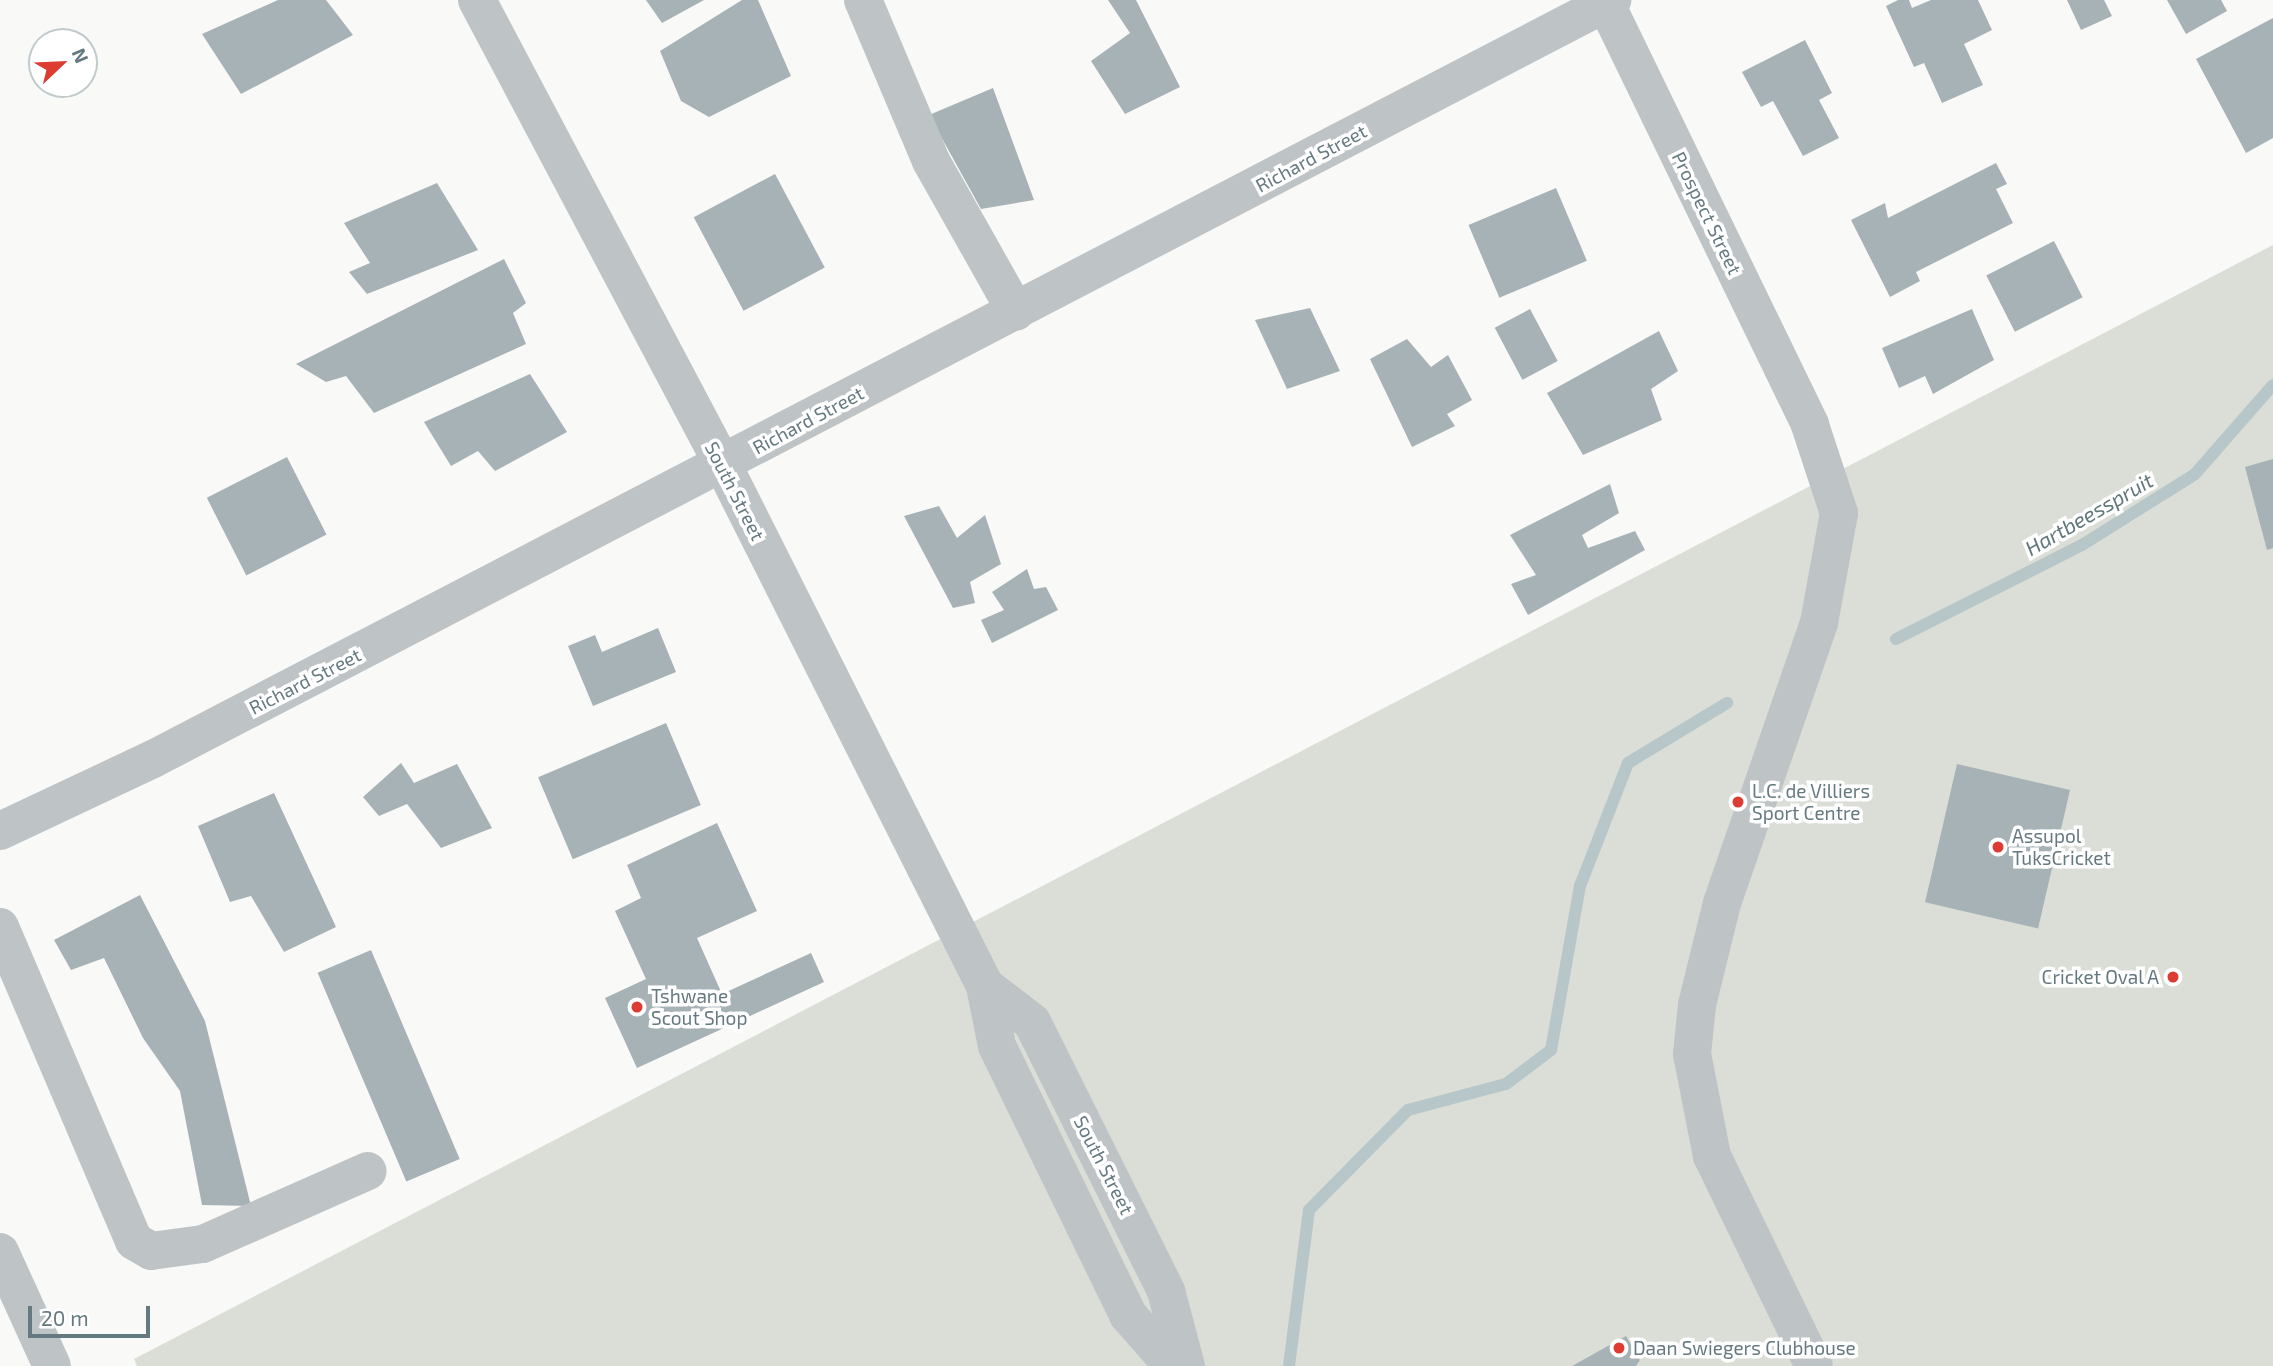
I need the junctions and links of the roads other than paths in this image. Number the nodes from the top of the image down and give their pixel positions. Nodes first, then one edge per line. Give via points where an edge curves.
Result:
1 (477, 0) edge
2 (863, 0) edge
3 (1608, 1) edge
4 (1016, 312) junction
5 (723, 465) junction
6 (0, 831) edge
7 (0, 927) edge
8 (985, 986) junction
9 (368, 1171) dead end
10 (0, 1252) edge
11 (52, 1366) edge
12 (1173, 1366) edge
13 (1186, 1366) edge
14 (1814, 1366) edge

1 - 5 street, South Street
2 - 4 street via 931,161
3 - 4 street, Richard Street
3 - 14 street, Prospect Street via 1810,425 1834,486 1837,542 1819,623 1722,903 1697,1005 1692,1054 1712,1156
4 - 5 street, Richard Street
5 - 6 street, Richard Street via 153,759
5 - 8 street, South Street
7 - 9 street via 134,1241 151,1251 202,1244
8 - 12 street, South Street via 997,1046 1128,1315
8 - 13 street, South Street via 1031,1022 1167,1291
10 - 11 street

